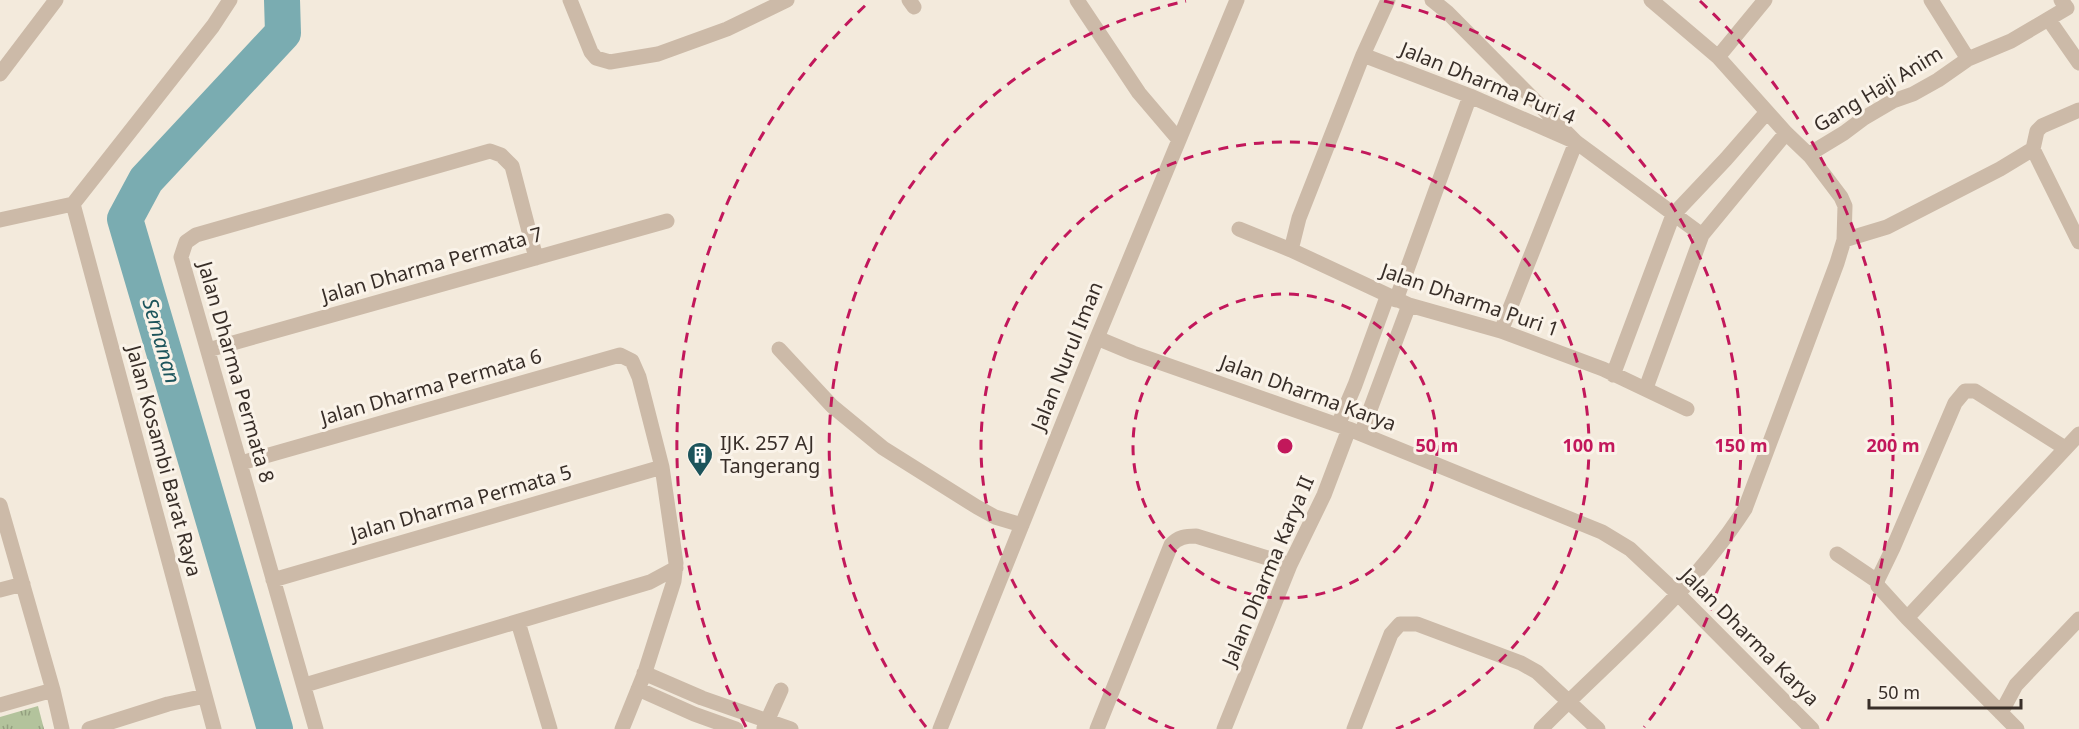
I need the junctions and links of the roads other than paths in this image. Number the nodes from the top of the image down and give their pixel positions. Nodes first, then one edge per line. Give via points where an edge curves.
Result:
1 (56, 0) edge
2 (230, 0) edge
3 (570, 0) edge
4 (787, 0) edge
5 (1077, 0) edge
6 (1237, 0) edge
7 (1388, 0) edge
8 (1432, 0) edge
9 (1651, 0) edge
10 (1765, 0) edge
11 (1931, 0) edge
12 (2069, 3) edge
13 (2049, 20) junction
14 (1363, 55) junction
15 (1718, 57) junction
16 (1968, 59) junction
17 (2079, 63) edge
18 (0, 74) edge
19 (1470, 96) junction
20 (2079, 110) edge
21 (1767, 112) junction
22 (1786, 133) junction
23 (1179, 140) junction
24 (1576, 142) junction
25 (2033, 149) junction
26 (1810, 156) junction
27 (73, 204) junction
28 (1673, 215) junction
29 (0, 220) edge
30 (667, 221) dead end
31 (1239, 229) dead end
32 (1702, 235) junction
33 (1844, 240) junction
34 (2079, 242) edge
35 (1291, 250) junction
36 (536, 258) junction
37 (1398, 301) junction
38 (1501, 331) junction
39 (1096, 338) junction
40 (779, 349) dead end
41 (208, 350) junction
42 (1613, 375) junction
43 (1646, 388) junction
44 (1687, 409) dead end
45 (1349, 429) junction
46 (2079, 434) edge
47 (2065, 448) junction
48 (241, 463) junction
49 (662, 467) junction
50 (0, 505) edge
51 (1022, 525) junction
52 (1837, 554) dead end
53 (1290, 565) junction
54 (676, 568) junction
55 (273, 580) junction
56 (1877, 581) junction
57 (23, 584) junction
58 (0, 590) edge
59 (1679, 595) junction
60 (1906, 618) junction
61 (2079, 619) edge
62 (518, 622) junction
63 (644, 673) junction
64 (305, 686) junction
65 (638, 689) junction
66 (53, 690) junction
67 (781, 690) dead end
68 (205, 696) junction
69 (1569, 701) junction
70 (0, 705) edge
71 (2001, 713) junction
72 (765, 725) edge
73 (1102, 728) edge
74 (62, 729) edge
75 (89, 729) edge
76 (214, 729) edge
77 (316, 729) edge
78 (550, 729) edge
79 (622, 729) edge
80 (736, 729) edge
81 (791, 729) edge
82 (940, 729) edge
83 (1224, 729) edge
84 (1354, 729) edge
85 (1541, 729) edge
86 (1598, 729) edge
87 (1812, 729) edge
88 (2017, 729) edge

1 - 18 street
2 - 27 street
3 - 4 street via 591,52 610,62 658,54 727,29
5 - 23 street via 1139,93
6 - 23 street, Jalan Nurul Iman
7 - 14 street
8 - 24 street
9 - 15 street
10 - 15 street
11 - 16 street, Gang Haji Anim
12 - 13 street, Gang Haji Anim
13 - 16 street, Gang Haji Anim
13 - 17 street
14 - 19 street, Jalan Dharma Puri 4
14 - 35 street via 1299,218
15 - 21 street
16 - 26 street, Gang Haji Anim via 1938,80 1864,118
19 - 24 street, Jalan Dharma Puri 4
19 - 37 street
20 - 25 street via 2042,126
21 - 22 street
21 - 28 street
22 - 26 street
22 - 32 street
23 - 39 street, Jalan Nurul Iman
24 - 28 street
24 - 38 street, Jalan Dharma Puri 4
25 - 33 street via 1887,226
25 - 34 street
26 - 33 street via 1845,206
27 - 29 street
27 - 68 street, Jalan Kosambi Barat Raya
28 - 32 street
28 - 42 street
30 - 36 street, Jalan Dharma Permata 7
31 - 35 street, Jalan Dharma Puri 1
32 - 43 street
33 - 59 street via 1744,509 1726,538
35 - 37 street, Jalan Dharma Puri 1
36 - 41 street, Jalan Dharma Permata 7
36 - 41 street, Jalan Dharma Permata 8 via 512,166 490,151 196,235 186,242 181,257
37 - 38 street, Jalan Dharma Puri 1
37 - 45 street
37 - 45 street
38 - 42 street, Jalan Dharma Puri 1
39 - 45 street, Jalan Dharma Karya
39 - 51 street, Jalan Nurul Iman
40 - 51 street via 832,406 883,448 995,517
41 - 48 street, Jalan Dharma Permata 8
42 - 43 street, Jalan Dharma Puri 1
43 - 44 street, Jalan Dharma Puri 1
45 - 53 street, Jalan Dharma Karya II via 1324,495
45 - 59 street, Jalan Dharma Karya via 1602,532 1630,549
46 - 47 street
47 - 56 street via 1975,391 1965,391 1955,403
47 - 60 street
48 - 49 street, Jalan Dharma Permata 6 via 620,355 632,361 639,377
48 - 55 street, Jalan Dharma Permata 8
49 - 54 street
49 - 55 street, Jalan Dharma Permata 5
50 - 57 street
51 - 82 street, Jalan Nurul Iman
52 - 56 street
53 - 73 street via 1196,536 1175,541
53 - 83 street, Jalan Dharma Karya II
54 - 62 street via 650,582
54 - 63 street
55 - 64 street, Jalan Dharma Permata 8
56 - 60 street via 1879,589
57 - 58 street
57 - 66 street
59 - 69 street
59 - 87 street, Jalan Dharma Karya
60 - 71 street
61 - 71 street via 2016,686
62 - 64 street
62 - 78 street
63 - 65 street
63 - 72 street
64 - 77 street, Jalan Dharma Permata 8
65 - 79 street
65 - 80 street
66 - 70 street
66 - 74 street
67 - 72 street
68 - 75 street
68 - 76 street, Jalan Kosambi Barat Raya
69 - 84 street via 1521,663 1417,624 1400,624 1391,634
69 - 85 street
69 - 86 street
71 - 88 street
72 - 81 street

